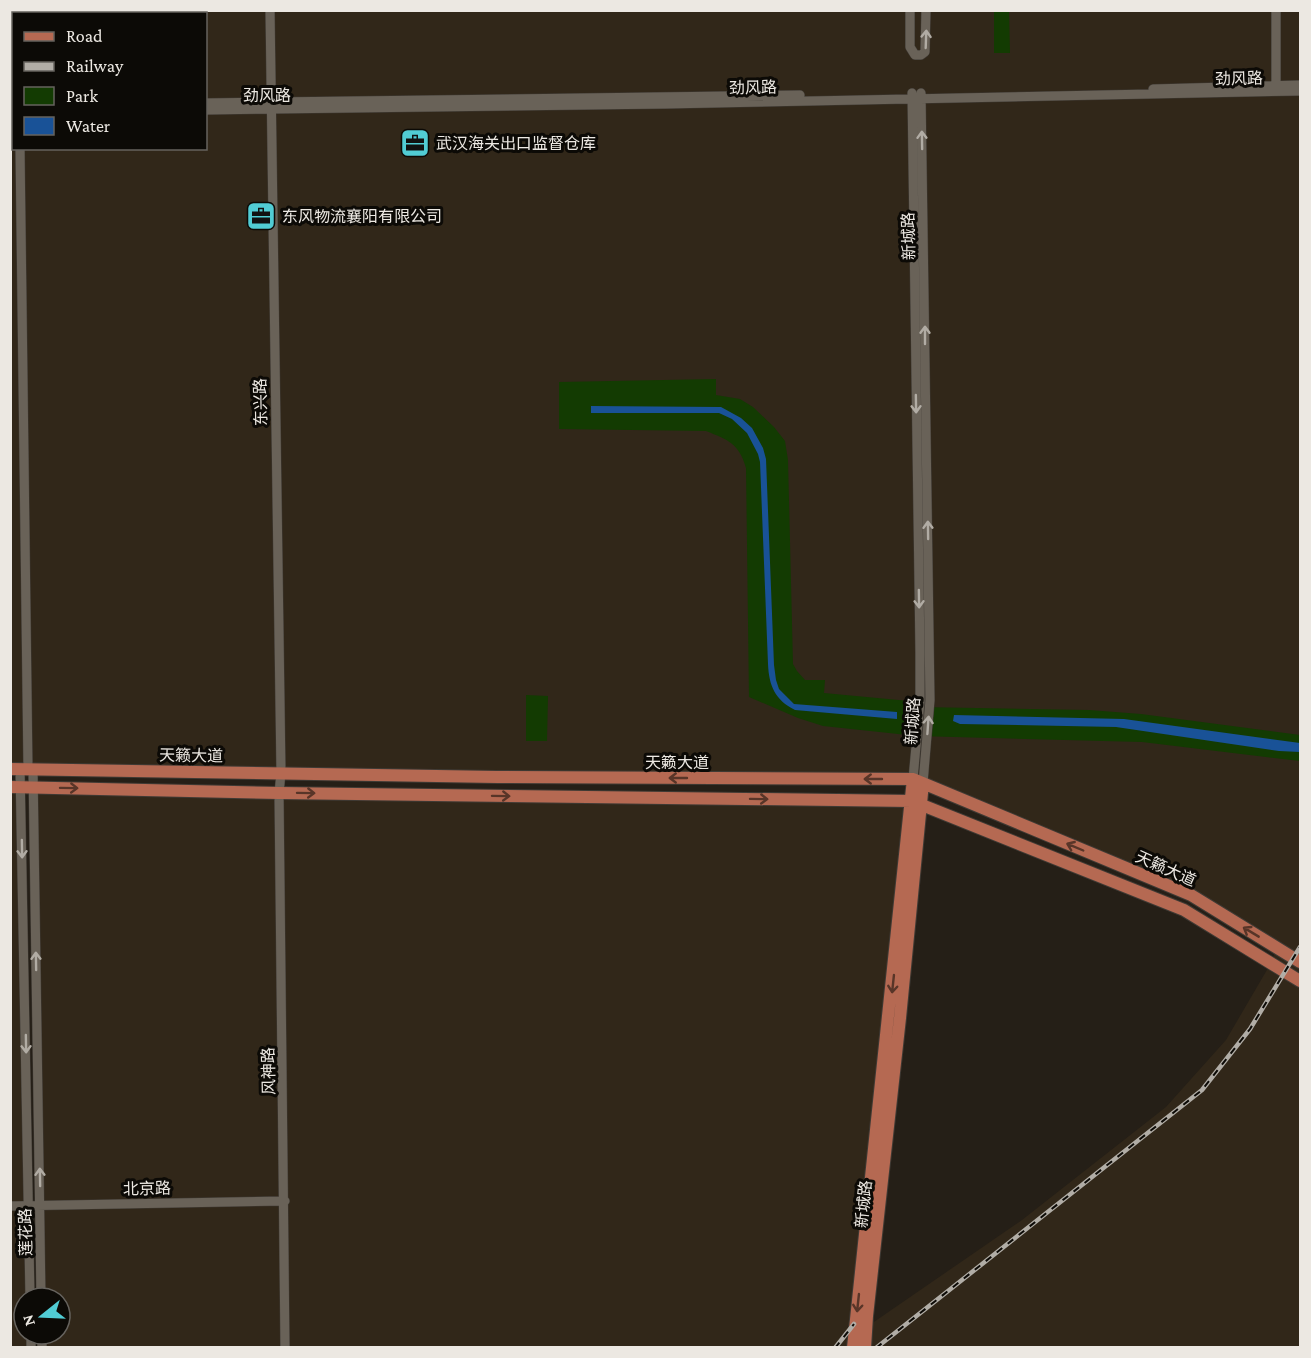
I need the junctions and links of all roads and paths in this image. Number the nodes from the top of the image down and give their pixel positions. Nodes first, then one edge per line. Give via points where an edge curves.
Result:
1 (270, 10) edge
2 (910, 10) edge
3 (926, 10) edge
4 (1276, 10) edge
5 (1300, 85) edge
6 (1276, 86) junction
7 (1300, 92) edge
8 (917, 96) junction
9 (207, 103) edge
10 (272, 107) junction
11 (207, 110) edge
12 (21, 150) edge
13 (23, 769) edge
14 (280, 773) junction
15 (918, 781) junction
16 (22, 787) edge
17 (279, 793) junction
18 (917, 803) junction
19 (1300, 962) edge
20 (1300, 981) edge
21 (285, 1201) junction
22 (29, 1205) junction
23 (40, 1205) junction
24 (10, 1206) edge
25 (30, 1286) edge
26 (41, 1286) edge
27 (854, 1341) edge
28 (285, 1347) edge
29 (865, 1347) edge

1 - 10 street, 东兴路
2 -> 3 street via 910,47 915,56 925,52
4 - 6 street
5 - 6 street, 劲风路
6 - 8 street, 劲风路
7 - 8 street, 劲风路
8 - 10 street, 劲风路
8 - 15 street, 新城路 via 930,700
9 - 10 street, 劲风路
10 - 11 street, 劲风路
10 - 14 street, 东兴路
12 - 13 street, 莲花路
13 - 14 main road, 天籁大道
13 - 16 street, 莲花路
15 -> 14 main road, 天籁大道
14 - 17 street, 东兴路
15 - 18 main road, 新城路
19 -> 15 main road, 天籁大道 via 1191,895
16 -> 17 main road, 天籁大道
16 -> 22 street, 莲花路
23 -> 16 street, 莲花路
17 -> 18 main road, 天籁大道
17 - 21 street, 风神路
18 - 20 main road, 天籁大道 via 1184,910
18 -> 27 main road, 新城路
18 - 29 main road, 新城路
21 - 23 street, 北京路
21 - 28 street, 风神路
22 - 23 street, 北京路
22 - 24 street, 北京路
22 - 25 street, 莲花路
23 - 26 street, 莲花路

